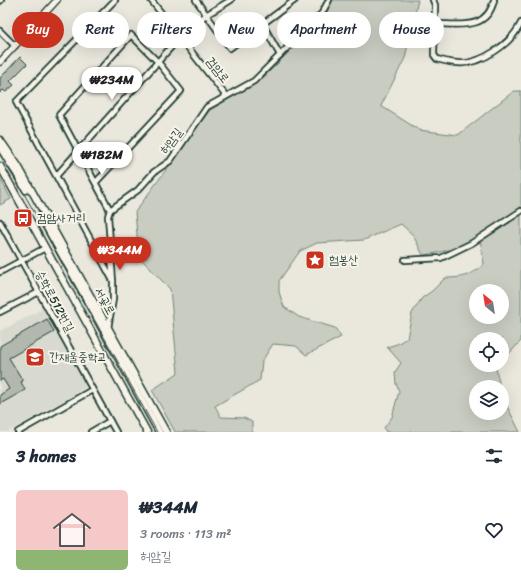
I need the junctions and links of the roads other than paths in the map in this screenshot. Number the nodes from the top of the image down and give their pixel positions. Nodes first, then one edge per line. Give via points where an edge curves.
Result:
1 (57, 0) edge
2 (115, 0) edge
3 (151, 0) edge
4 (196, 0) edge
5 (231, 0) edge
6 (295, 0) edge
7 (329, 0) edge
8 (433, 0) edge
9 (494, 0) edge
10 (46, 12) edge
11 (160, 12) edge
12 (204, 12) edge
13 (435, 12) edge
14 (206, 15) joint
15 (269, 20) edge
16 (521, 23) edge
17 (444, 24) edge
18 (214, 26) edge
19 (0, 31) edge
20 (269, 36) edge
21 (12, 43) edge
22 (13, 48) edge
23 (170, 48) edge
24 (189, 48) edge
25 (434, 48) edge
26 (280, 55) junction
27 (0, 62) edge
28 (158, 62) junction
29 (226, 96) junction
30 (0, 140) edge
31 (0, 146) edge
32 (78, 151) junction
33 (0, 166) edge
34 (56, 175) junction
35 (96, 182) junction
36 (110, 210) junction
37 (521, 211) edge
38 (0, 222) edge
39 (45, 248) junction
40 (22, 260) junction
41 (405, 260) dead end
42 (0, 272) edge
43 (113, 281) junction
44 (39, 292) junction
45 (0, 312) edge
46 (108, 328) junction
47 (92, 390) junction
48 (110, 421) junction
49 (18, 432) edge
50 (91, 432) edge
51 (116, 432) edge
52 (147, 432) edge
53 (159, 432) edge
54 (166, 432) edge

1 - 10 street
2 - 34 street via 16,102
3 - 11 street, 검암로
4 - 12 street
5 - 14 street
6 - 15 street
7 - 26 street, 허암길 via 322,14
8 - 13 street
9 - 17 street via 488,15 473,25
14 - 18 street
16 - 25 street via 517,33 488,57 460,63 437,59
19 - 21 street
20 - 26 street
22 - 27 street
23 - 28 street
24 - 29 street, 검암로
26 - 29 street, 허암길 via 254,81
28 - 32 street
28 - 32 street via 131,35 60,115
28 - 35 street via 181,91
29 - 36 street, 허암길 via 207,107 170,161 154,172 138,190
30 - 46 main road, 서곶로 via 18,166
31 - 53 main road, 서곶로 via 34,203
32 - 34 street
32 - 35 street
33 - 39 main road
34 - 43 street
35 - 36 street
36 - 43 street via 108,216
37 - 41 street via 472,243 441,258
38 - 40 street, 승학로512번길
39 - 40 street
39 - 52 main road
40 - 42 street
40 - 44 street, 승학로512번길
43 - 46 street
44 - 45 street
44 - 47 street, 승학로512번길
46 - 54 main road, 서곶로
47 - 48 street, 승학로512번길
47 - 49 street
48 - 50 street
48 - 51 street, 승학로512번길

